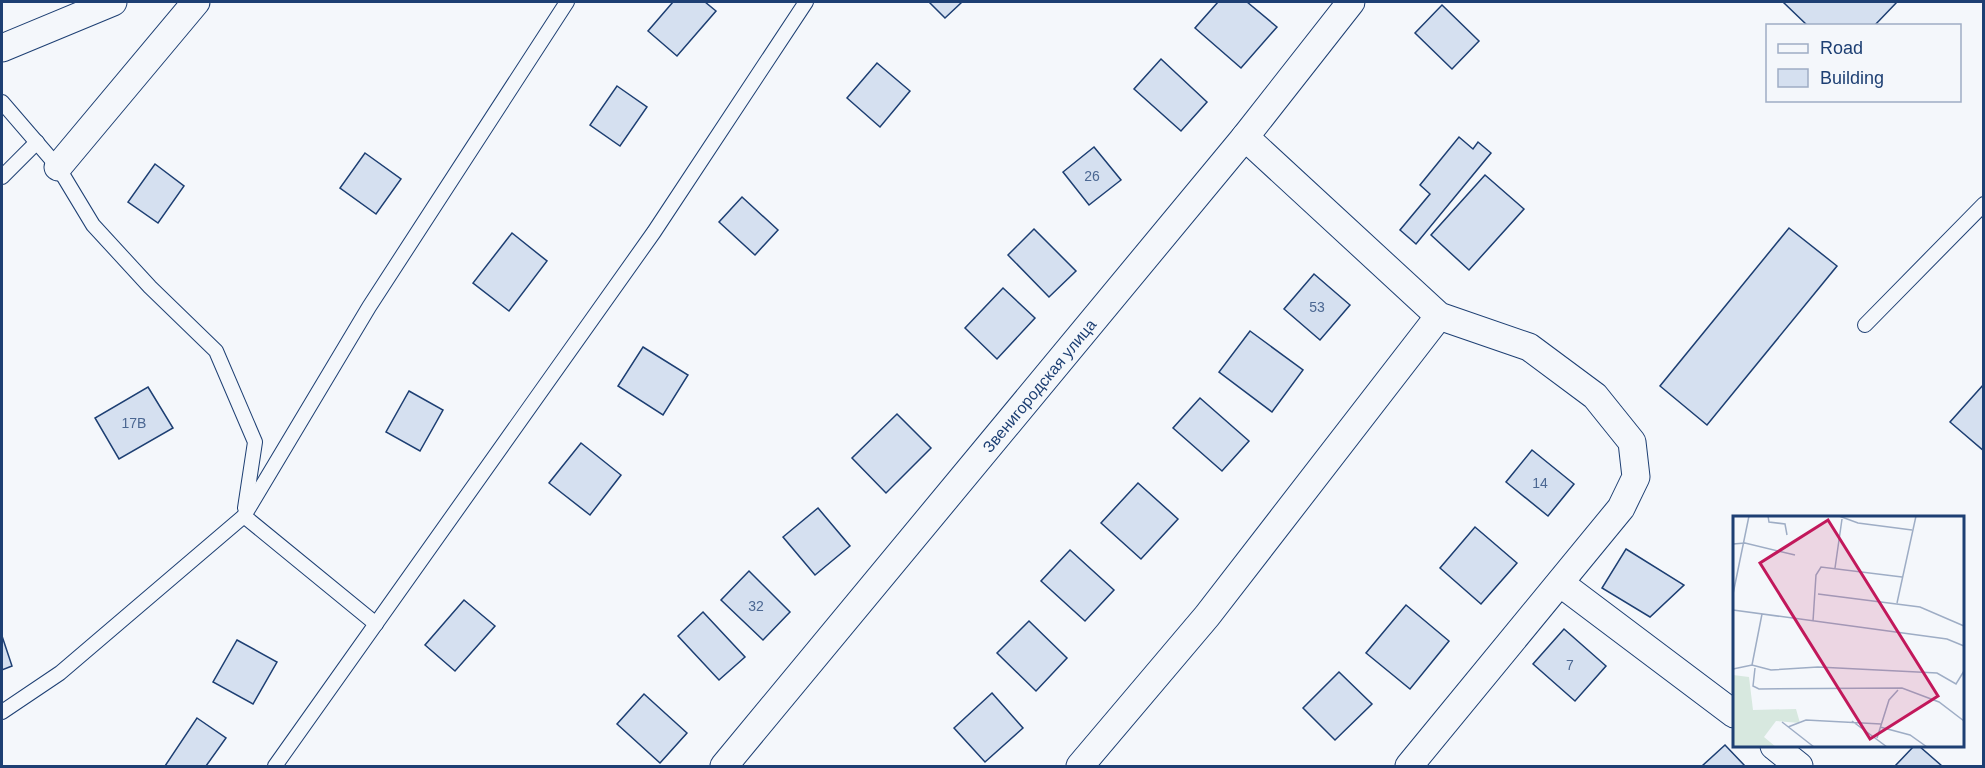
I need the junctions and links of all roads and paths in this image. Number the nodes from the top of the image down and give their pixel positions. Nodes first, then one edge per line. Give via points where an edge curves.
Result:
1 (113, 2) edge
2 (196, 2) edge
3 (567, 2) edge
4 (806, 2) edge
5 (1351, 2) edge
6 (2, 48) edge
7 (2, 102) edge
8 (1245, 137) junction
9 (37, 142) junction
10 (58, 167) junction
11 (2, 177) edge
12 (1983, 204) edge
13 (1438, 316) junction
14 (1865, 325) dead end
15 (244, 516) junction
16 (1560, 583) junction
17 (376, 624) junction
18 (2, 712) edge
19 (1733, 713) edge
20 (1774, 747) edge
21 (274, 766) edge
22 (724, 766) edge
23 (1080, 766) edge
24 (1408, 766) edge
25 (1799, 766) edge

1 - 6 street
2 - 10 street
3 - 15 lane via 366,312
4 - 17 lane via 654,232
5 - 8 street, Звенигородская улица
7 - 9 lane
8 - 13 street
8 - 22 street, Звенигородская улица
9 - 10 lane
9 - 11 lane
10 - 15 lane via 93,225 216,351 255,442
12 - 14 lane
13 - 16 street via 1529,347 1595,396 1632,442 1636,477 1621,508
13 - 23 street via 1207,616
15 - 17 lane
15 - 18 lane via 60,673
16 - 19 street
16 - 24 street
17 - 21 lane
20 - 25 street

